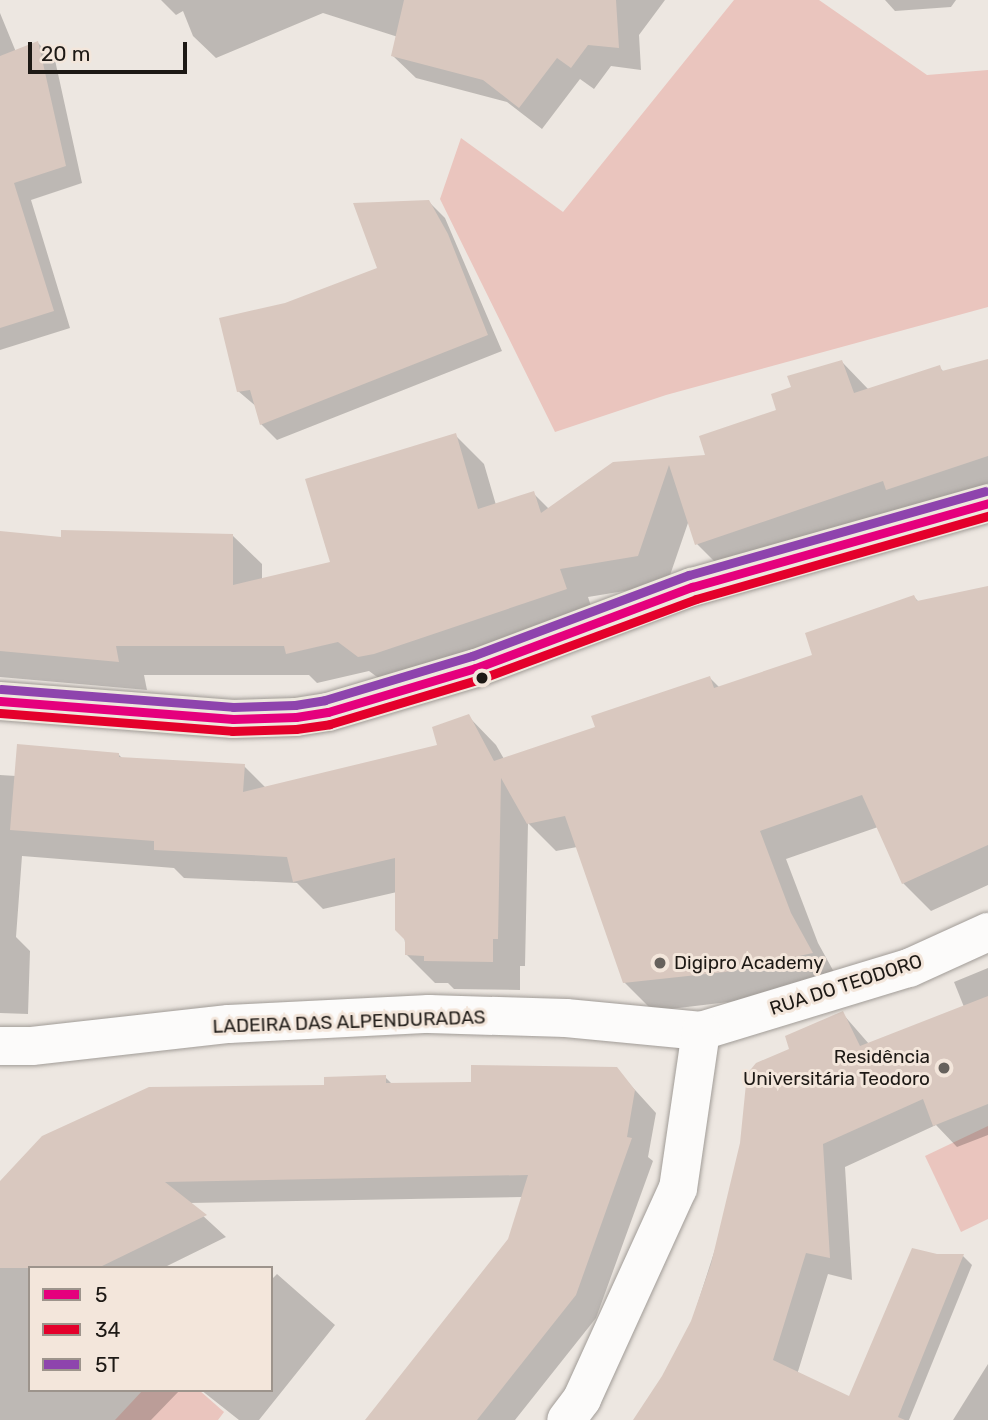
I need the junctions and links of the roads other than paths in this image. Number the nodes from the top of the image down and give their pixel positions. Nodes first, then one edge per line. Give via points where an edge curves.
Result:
1 (988, 503) edge
2 (0, 701) edge
3 (988, 932) edge
4 (701, 1031) junction
5 (0, 1046) edge
6 (566, 1420) edge

1 - 2 main road via 692,587 476,668 328,712 233,719
3 - 4 street, RUA DO TEODORO via 909,968
4 - 5 street, LADEIRA DAS ALPENDURADAS via 566,1018 429,1014 229,1024
4 - 6 street via 678,1188 582,1399

